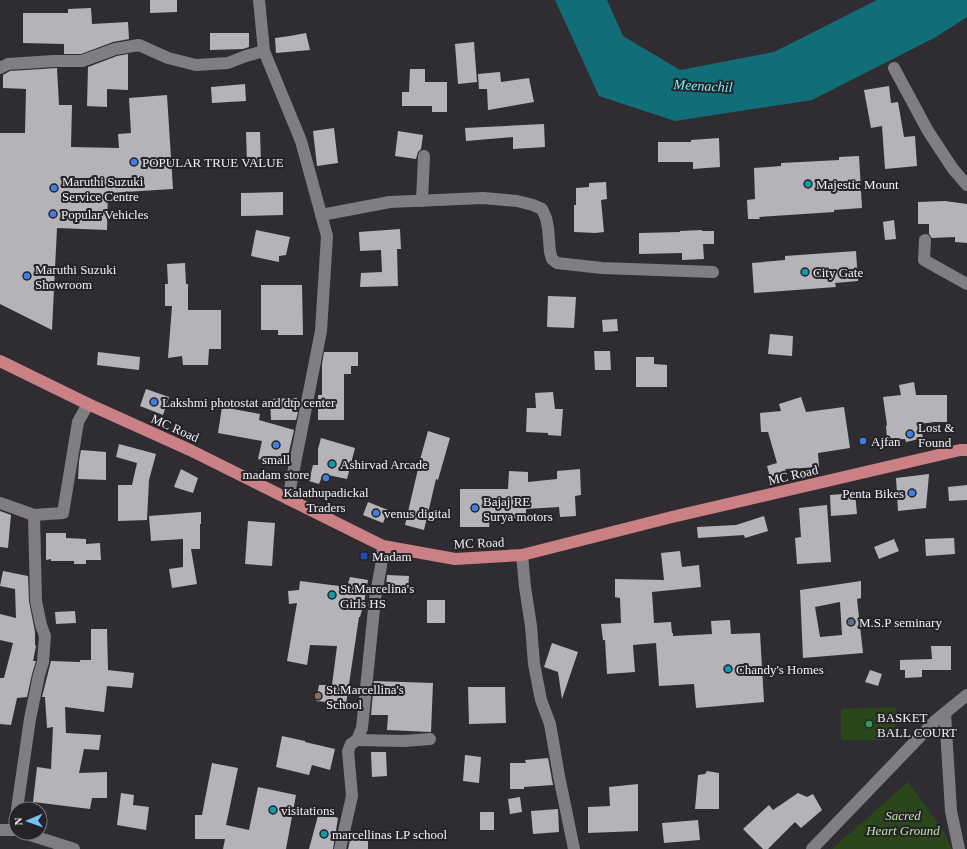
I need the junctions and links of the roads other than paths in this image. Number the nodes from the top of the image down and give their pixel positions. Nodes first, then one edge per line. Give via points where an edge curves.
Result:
1 (259, 0) edge
2 (264, 51) junction
3 (0, 68) edge
4 (894, 68) dead end
5 (424, 156) dead end
6 (967, 185) edge
7 (422, 201) junction
8 (321, 215) junction
9 (925, 240) dead end
10 (713, 272) dead end
11 (967, 284) edge
12 (0, 362) edge
13 (88, 404) junction
14 (967, 450) edge
15 (288, 499) junction
16 (0, 503) edge
17 (34, 515) junction
18 (383, 546) junction
19 (522, 555) junction
20 (967, 694) edge
21 (945, 713) junction
22 (430, 739) dead end
23 (357, 740) junction
24 (18, 801) edge
25 (48, 841) edge
26 (74, 849) edge
27 (340, 849) edge
28 (574, 849) edge
29 (812, 849) edge
30 (959, 849) edge

1 - 2 street
2 - 3 street via 228,63 196,65 168,58 139,45 115,49 82,61 8,64
2 - 8 street via 301,141
4 - 6 street via 928,131
5 - 7 street
7 - 8 street via 390,202
7 - 10 street via 483,198 517,201 542,209 548,228 550,252 552,259 557,263 602,268
8 - 15 street via 327,236 321,331
9 - 11 street via 924,260
12 - 13 main road, MC Road
13 - 15 main road, MC Road via 190,450
13 - 17 street via 78,422 63,513
14 - 19 main road, MC Road via 672,517
15 - 18 main road, MC Road
16 - 17 street
17 - 24 street via 36,601 45,636 43,662 30,719
18 - 19 main road, MC Road via 455,559
18 - 23 street via 362,728
19 - 28 street via 534,664 541,700 550,724
20 - 21 street
21 - 29 street
21 - 30 street via 951,811
22 - 23 street
23 - 27 street via 351,744 348,751 352,796
25 - 26 street

